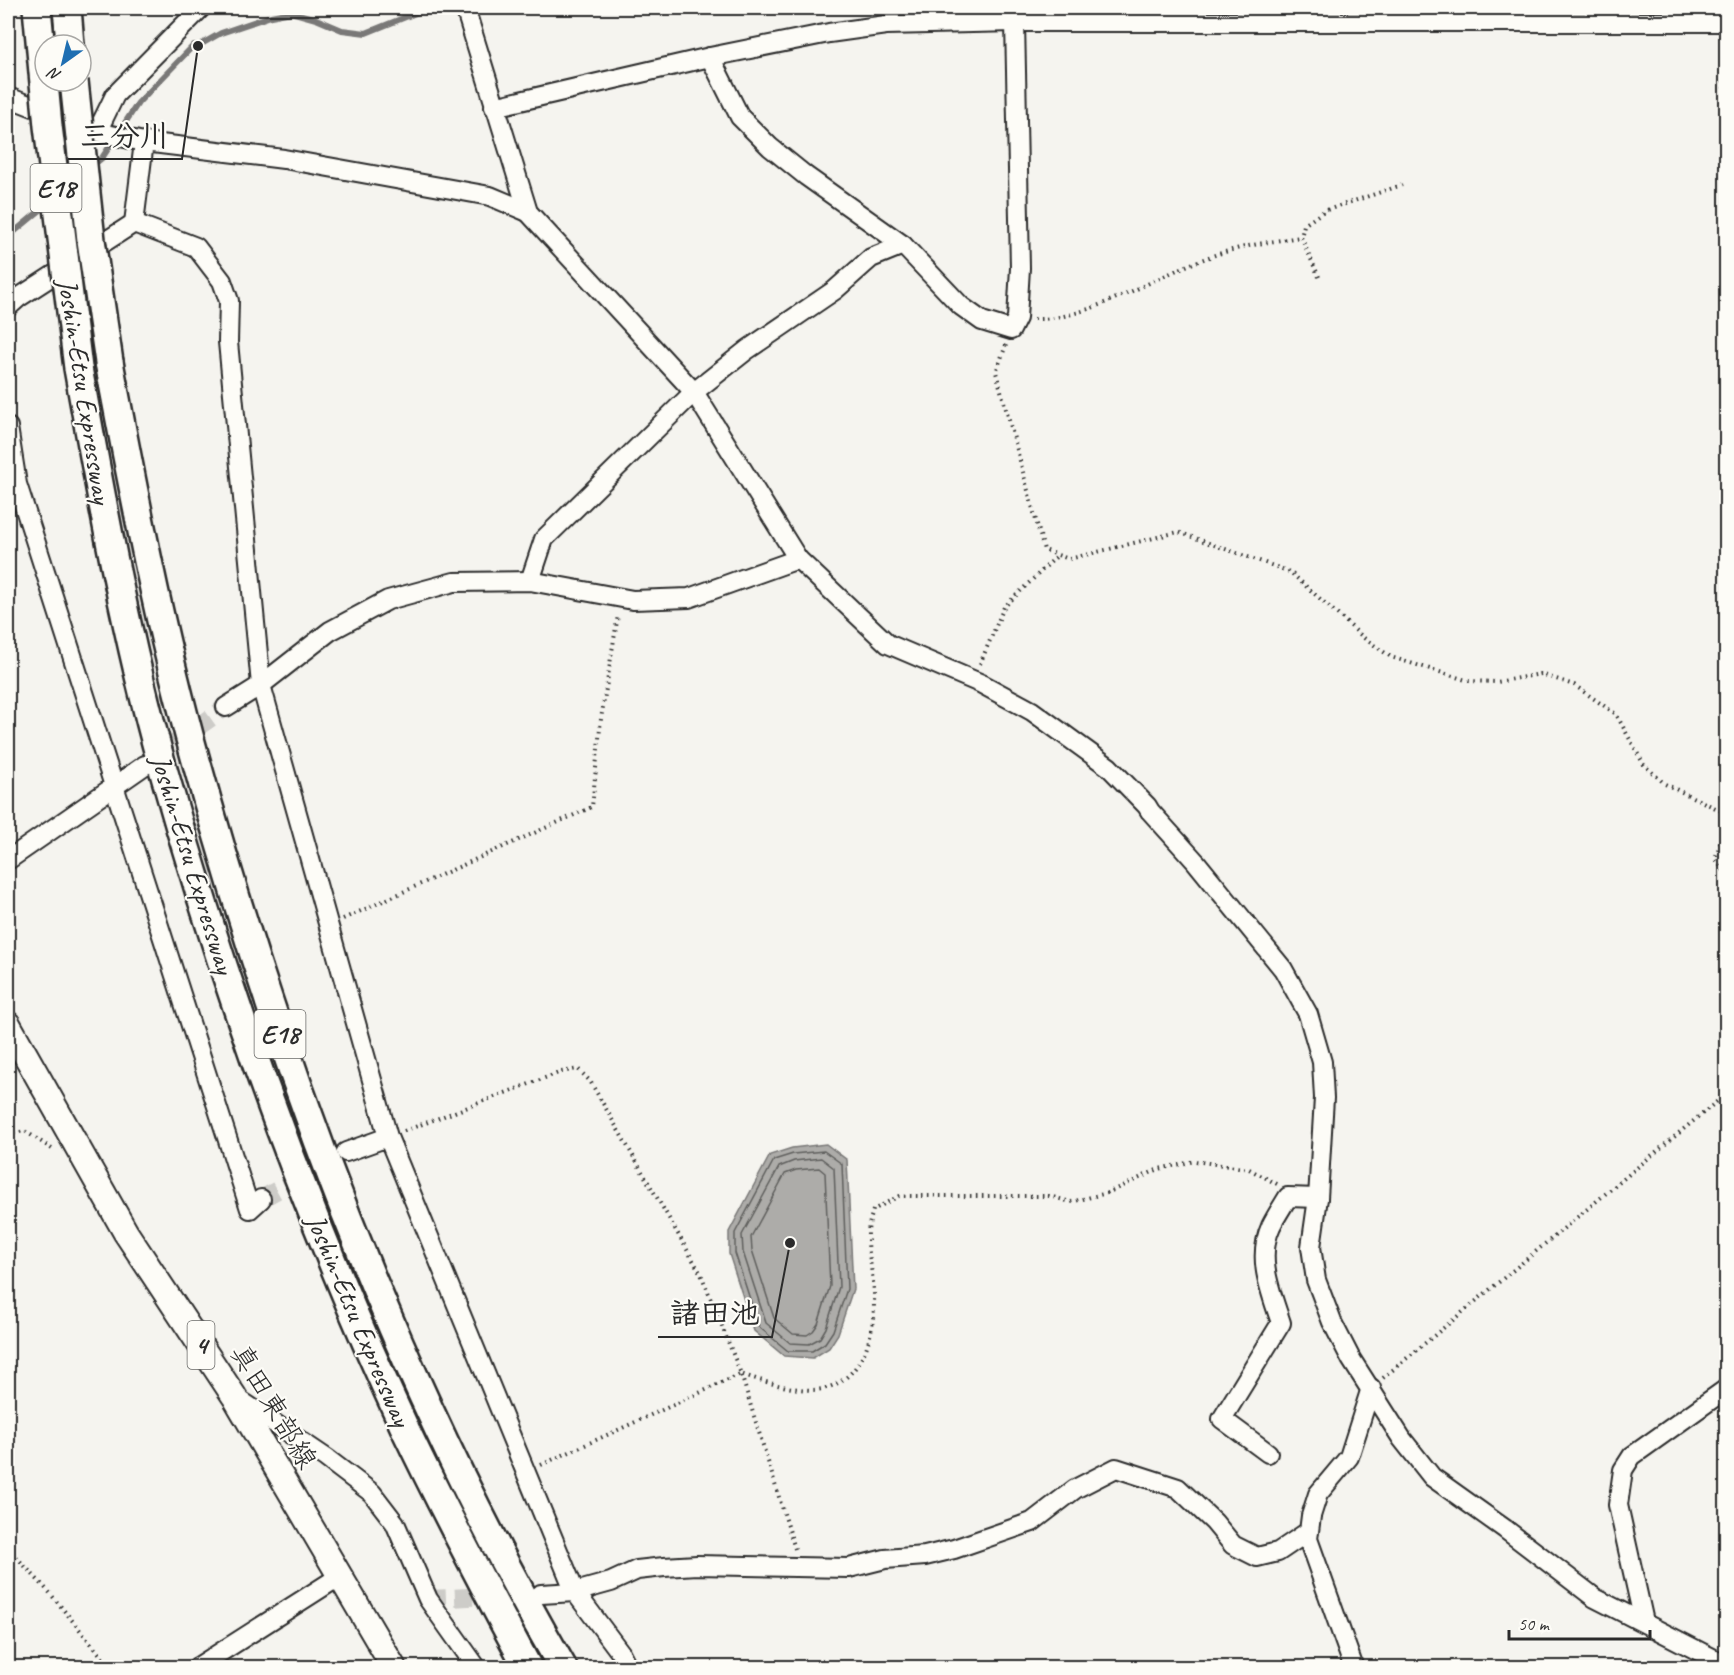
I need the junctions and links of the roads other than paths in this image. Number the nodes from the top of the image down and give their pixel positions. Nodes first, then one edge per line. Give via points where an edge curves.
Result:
1 (31, 8) edge
2 (37, 8) edge
3 (67, 8) edge
4 (201, 8) edge
5 (465, 8) edge
6 (1015, 22) junction
7 (1724, 22) edge
8 (36, 33) edge
9 (39, 33) edge
10 (69, 33) edge
11 (710, 57) junction
12 (45, 93) edge
13 (75, 93) edge
14 (8, 97) edge
15 (495, 107) junction
16 (97, 132) junction
17 (144, 142) junction
18 (528, 212) junction
19 (134, 223) junction
20 (903, 245) junction
21 (8, 307) edge
22 (694, 392) junction
23 (8, 427) edge
24 (798, 559) junction
25 (530, 581) junction
26 (261, 685) junction
27 (226, 707) tunnel mouth
28 (146, 765) tunnel mouth
29 (113, 787) junction
30 (8, 860) edge
31 (8, 1024) edge
32 (388, 1137) junction
33 (346, 1152) tunnel mouth
34 (1318, 1198) junction
35 (261, 1199) tunnel mouth
36 (1371, 1388) junction
37 (1726, 1389) edge
38 (234, 1396) junction
39 (1268, 1453) dead end
40 (1309, 1531) junction
41 (340, 1576) junction
42 (575, 1592) junction
43 (541, 1594) tunnel mouth
44 (1644, 1622) junction
45 (624, 1660) edge
46 (1726, 1665) edge
47 (196, 1668) edge
48 (394, 1668) edge
49 (477, 1668) edge
50 (528, 1668) edge
51 (563, 1668) edge
52 (638, 1668) edge
53 (1354, 1668) edge

1 - 8 highway, bridge
2 - 9 highway, Joshin-Etsu Expressway / E18, bridge
3 - 10 highway
4 - 16 street via 115,95
5 - 15 street
6 - 7 street
6 - 11 street via 886,25
6 - 20 street via 1020,268 1014,324 982,321 961,306
11 - 15 street
11 - 20 street via 740,117 770,147
12 - 50 highway, Joshin-Etsu Expressway / E18, bridge via 78,368 101,495 162,766 201,895 247,1041 301,1185 408,1433
13 - 51 highway, Joshin-Etsu Expressway / E18, bridge via 91,240 133,491 194,755 235,894 324,1157 379,1293 492,1537
14 - 16 street
15 - 18 street
16 - 17 street
17 - 18 street via 284,159 490,196
17 - 19 street
18 - 22 street
19 - 21 street
19 - 26 street via 196,247 222,281 229,301 228,342
20 - 22 street via 871,258 835,290
22 - 24 street
22 - 25 street via 544,539
23 - 29 street via 17,484
24 - 25 street via 689,598 633,600
24 - 34 street via 888,644 973,680 1032,711 1109,767 1196,862 1283,969 1308,1014 1322,1062 1324,1098
25 - 26 street via 454,582 388,600 330,631
26 - 27 street
26 - 32 street
28 - 29 street
29 - 30 street
29 - 35 street via 250,1209
31 - 38 main road, 真田東部線 / 4 via 126,1233
32 - 33 street
32 - 42 street
34 - 36 street via 1311,1247 1316,1280 1341,1341
34 - 39 street via 1288,1197 1270,1228 1265,1270 1281,1323 1221,1419
36 - 40 street via 1349,1457 1318,1494
36 - 44 street via 1402,1439 1432,1477 1595,1598
37 - 44 street via 1632,1456 1623,1470 1618,1504
38 - 41 main road, 真田東部線 / 4
38 - 49 street via 372,1493 395,1523 428,1599
40 - 42 street via 1278,1552 1257,1557 1233,1545 1178,1488 1116,1468 1075,1489 1032,1522 925,1556 885,1559 849,1568 664,1567 637,1570
40 - 53 street via 1308,1539
41 - 47 street
41 - 48 main road, 真田東部線 / 4
42 - 43 street
42 - 45 street
44 - 46 street
45 - 52 street

